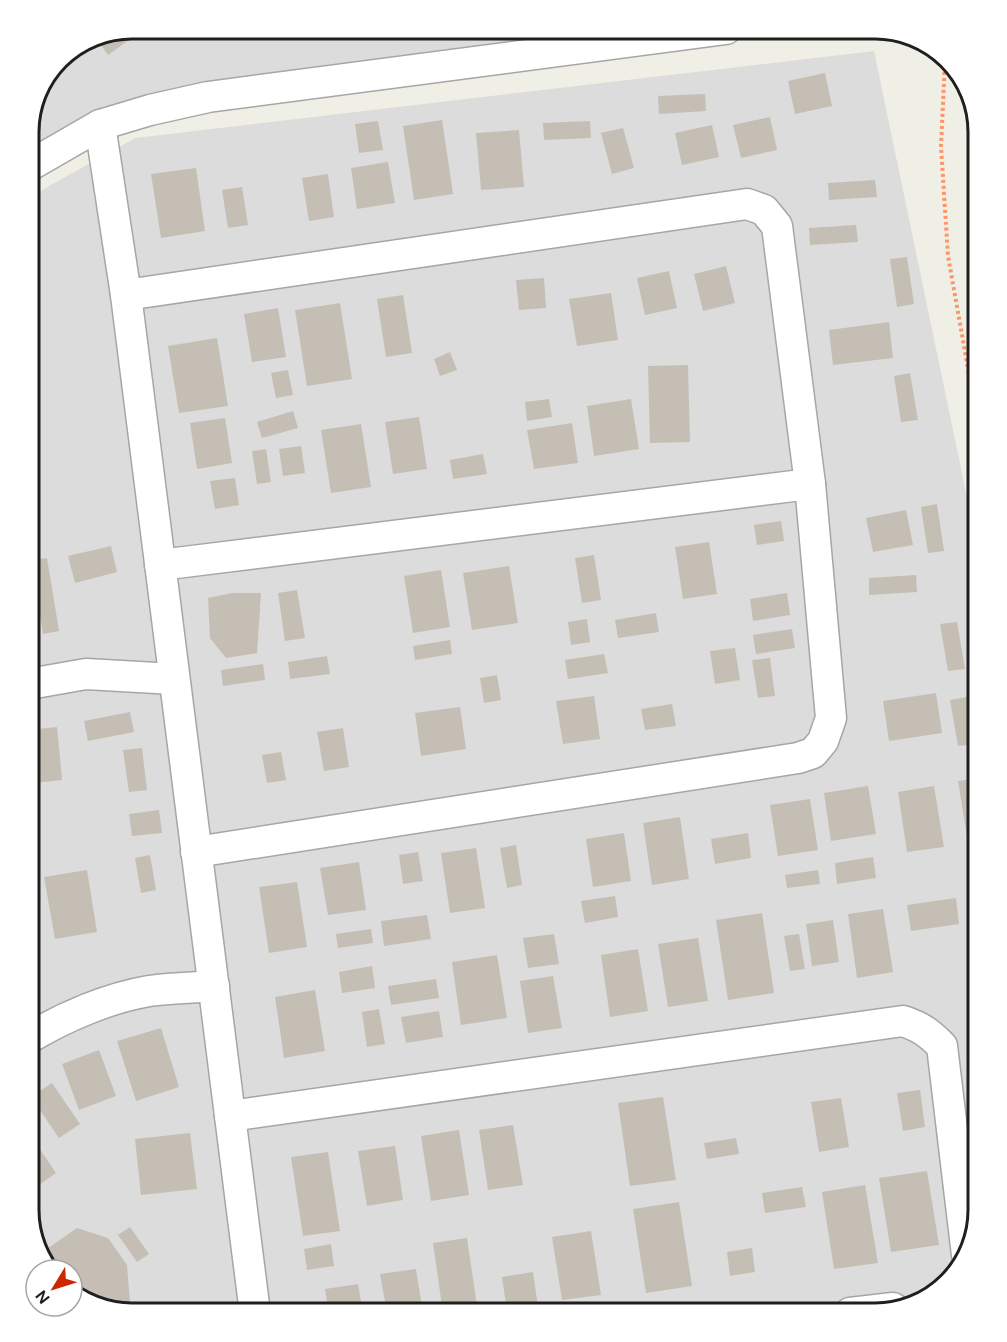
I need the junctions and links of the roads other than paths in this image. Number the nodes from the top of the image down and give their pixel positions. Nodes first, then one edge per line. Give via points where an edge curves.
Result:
1 (649, 39) edge
2 (100, 125) junction
3 (39, 160) edge
4 (126, 295) junction
5 (810, 484) junction
6 (160, 565) junction
7 (174, 679) junction
8 (39, 682) edge
9 (196, 852) junction
10 (214, 986) junction
11 (39, 1032) edge
12 (230, 1116) junction
13 (965, 1235) edge
14 (254, 1303) edge

1 - 2 street via 208,96
2 - 3 street
2 - 4 street
4 - 5 street via 747,204 764,210 777,226
4 - 6 street
5 - 6 street
5 - 9 street via 831,718 823,741 813,753
6 - 7 street
7 - 8 street via 86,674
7 - 9 street
9 - 10 street
10 - 11 street via 149,991 109,1002
10 - 12 street
12 - 13 street via 903,1021 929,1032 942,1046
12 - 14 street

